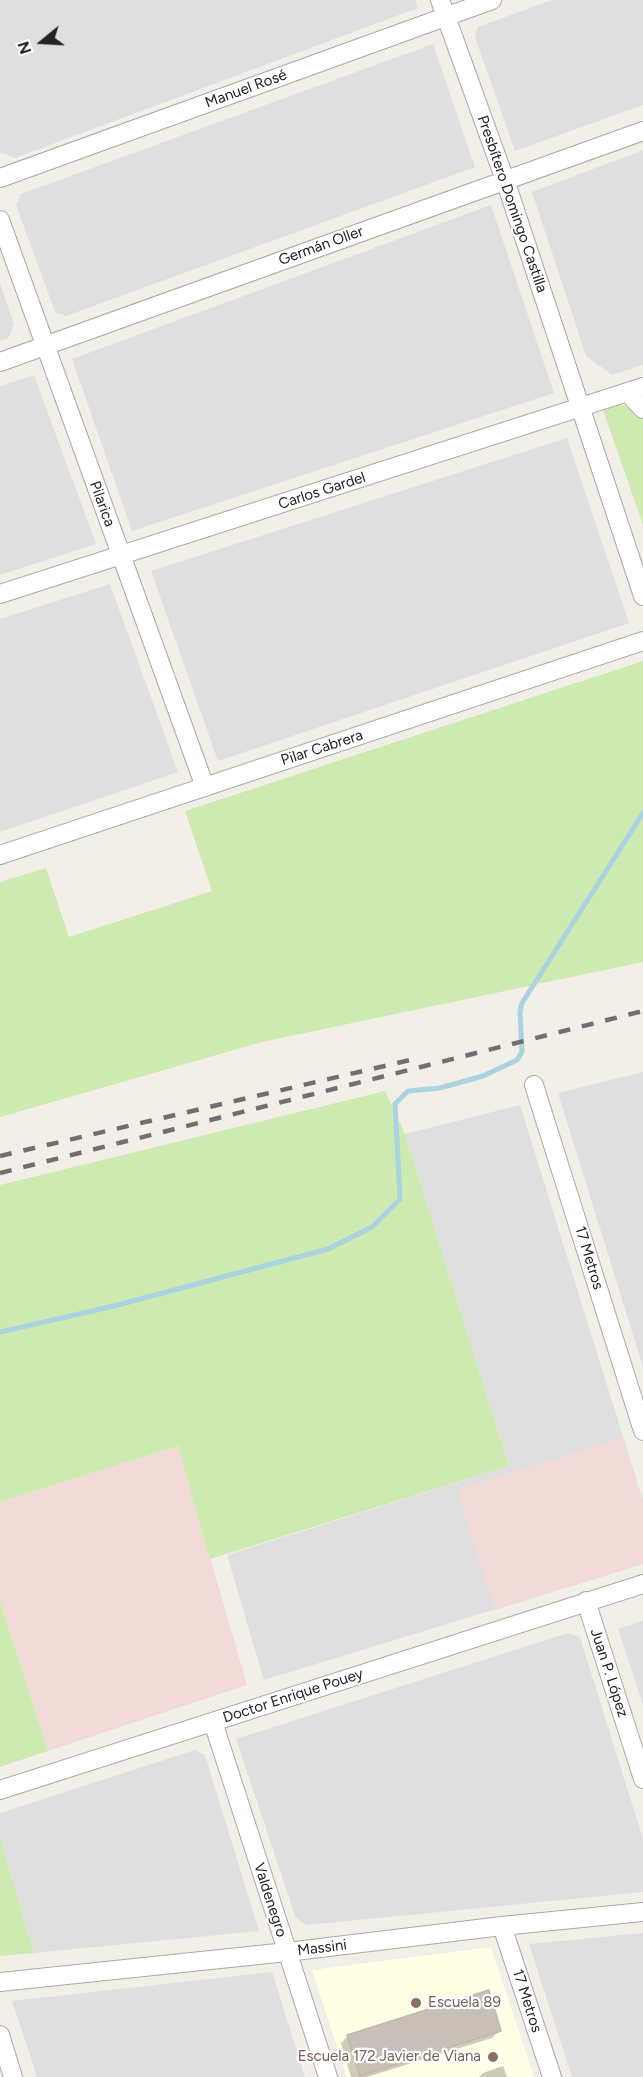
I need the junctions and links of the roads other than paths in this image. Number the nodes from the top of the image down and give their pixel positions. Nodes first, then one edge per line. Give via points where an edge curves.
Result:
1 (492, 0) edge
2 (443, 8) edge
3 (643, 131) edge
4 (0, 178) edge
5 (505, 180) junction
6 (0, 220) edge
7 (46, 346) junction
8 (0, 362) edge
9 (635, 390) edge
10 (581, 408) junction
11 (643, 410) edge
12 (120, 555) junction
13 (0, 594) edge
14 (643, 596) edge
15 (643, 641) edge
16 (205, 787) junction
17 (0, 855) edge
18 (534, 1085) dead end
19 (643, 1431) edge
20 (643, 1584) edge
21 (586, 1602) junction
22 (213, 1722) junction
23 (643, 1779) edge
24 (0, 1790) edge
25 (643, 1912) edge
26 (502, 1926) junction
27 (287, 1952) junction
28 (0, 1982) edge
29 (0, 2035) edge
30 (13, 2077) edge
31 (328, 2077) edge
32 (552, 2077) edge

1 - 2 street, Manuel Rosé
2 - 4 street, Manuel Rosé
2 - 5 street, Presbítero Domingo Castilla
3 - 5 street, Germán Oller
5 - 7 street, Germán Oller
5 - 10 street, Presbítero Domingo Castilla
6 - 7 street, Pilarica
7 - 8 street, Germán Oller
7 - 12 street, Pilarica
9 - 10 street, Carlos Gardel
9 - 11 street
10 - 12 street, Carlos Gardel
10 - 14 street, Presbítero Domingo Castilla
12 - 13 street, Carlos Gardel
12 - 16 street, Pilarica
15 - 16 street, Pilar Cabrera
16 - 17 street, Pilar Cabrera
18 - 19 street, 17 Metros
20 - 21 street, Doctor Enrique Pouey
21 - 22 street, Doctor Enrique Pouey
21 - 23 street, Juan P. López
22 - 24 street, Doctor Enrique Pouey
22 - 27 street, Valdenegro
25 - 26 street, Massini
26 - 27 street, Massini
26 - 32 street, 17 Metros
27 - 28 street, Massini
27 - 31 street, Valdenegro
29 - 30 street

